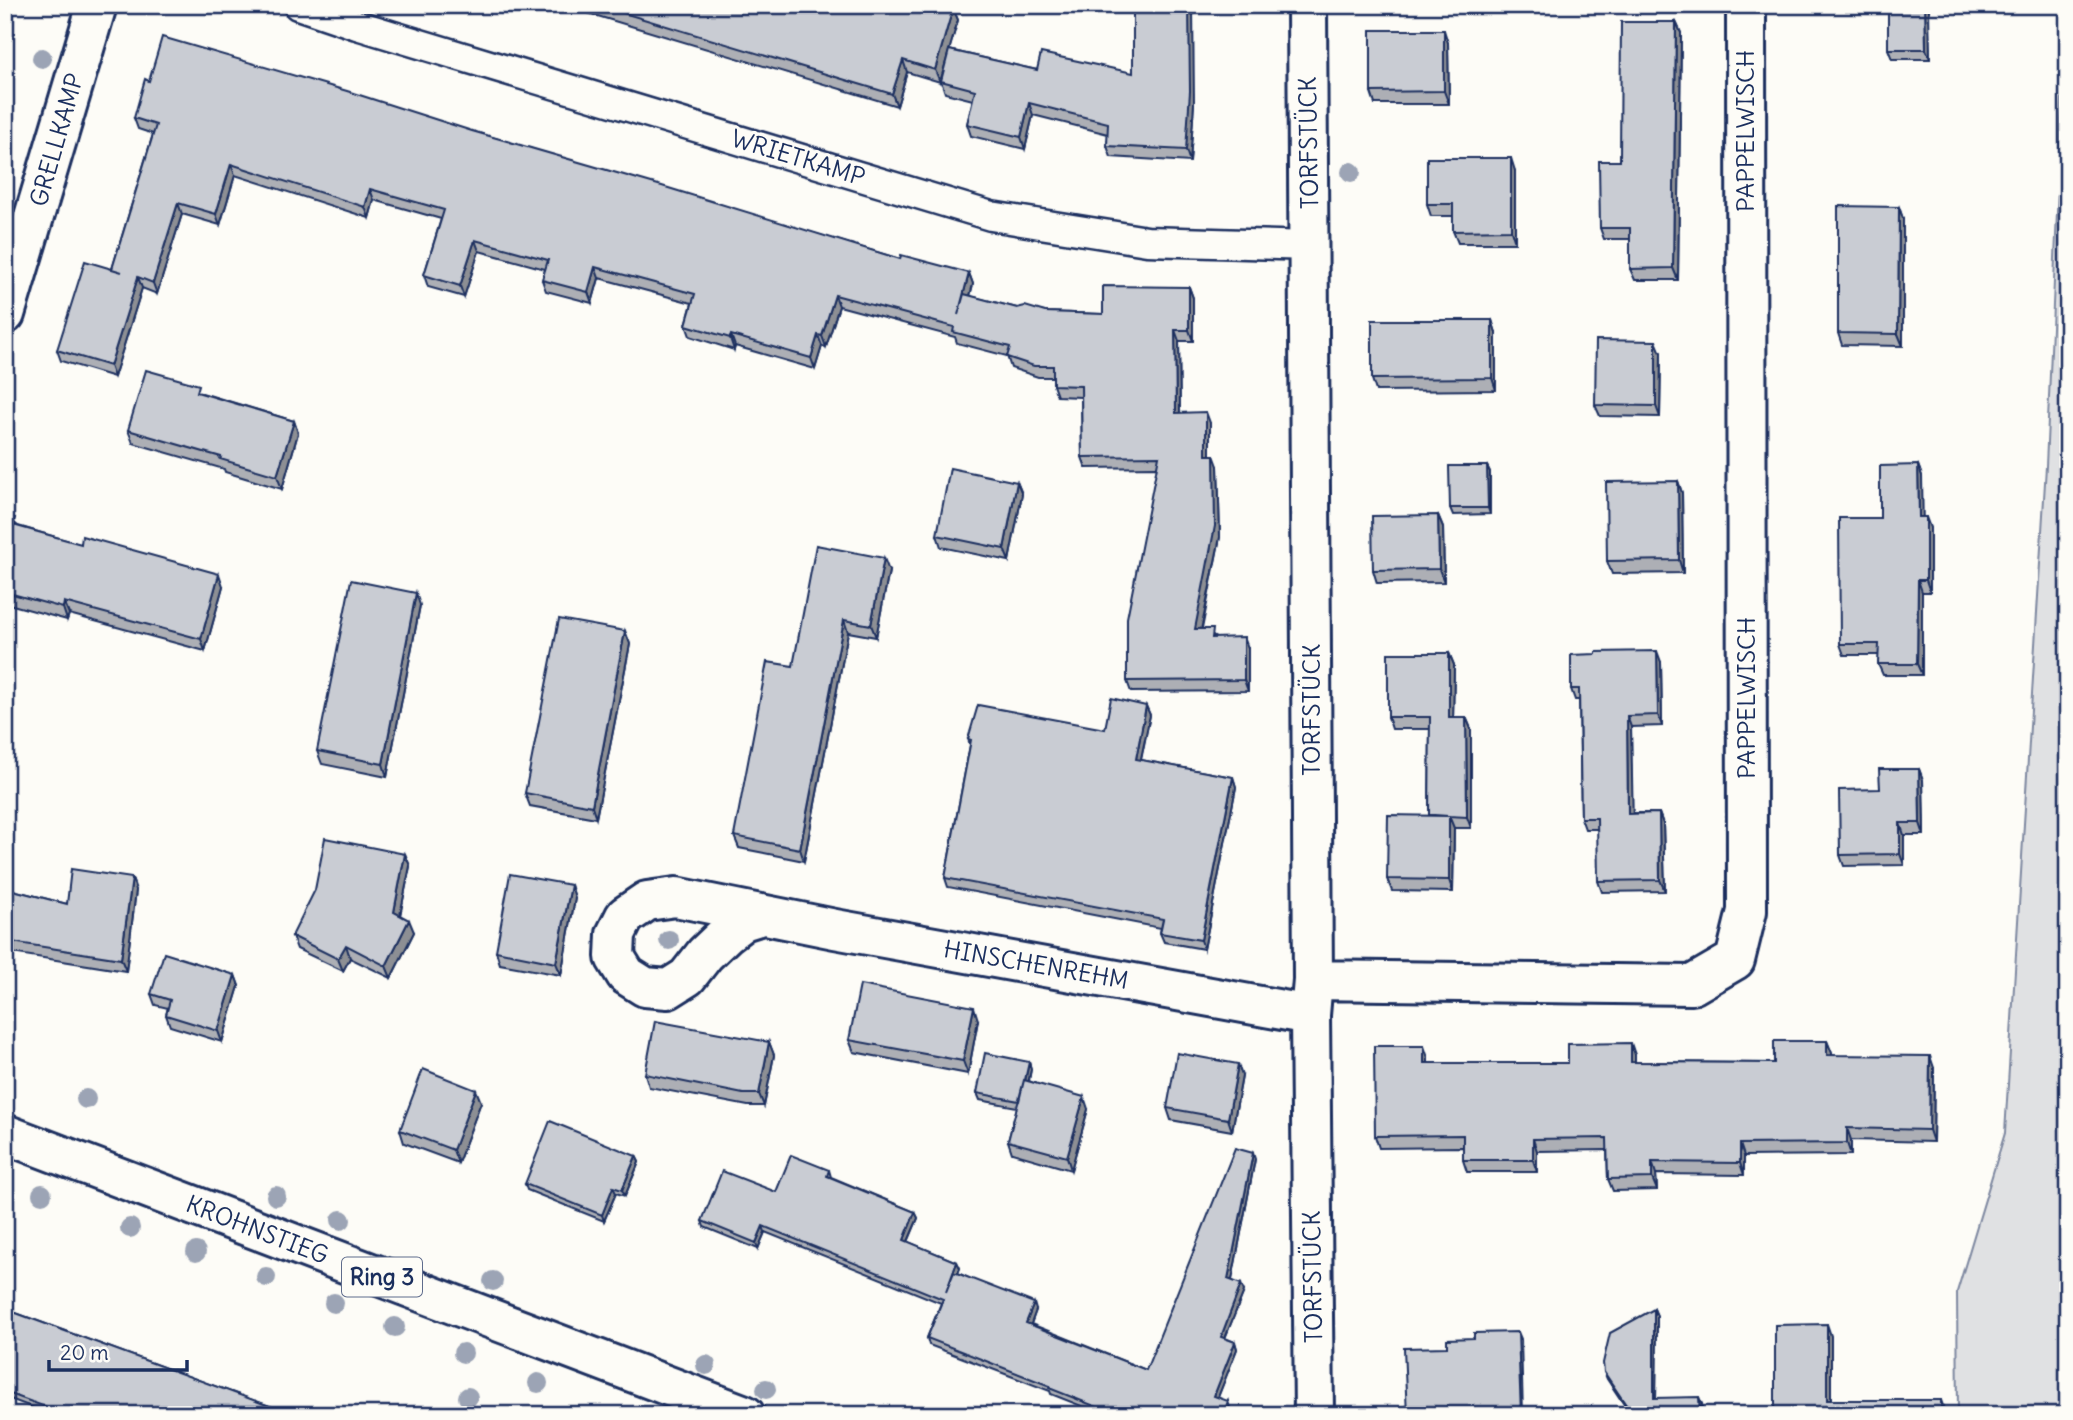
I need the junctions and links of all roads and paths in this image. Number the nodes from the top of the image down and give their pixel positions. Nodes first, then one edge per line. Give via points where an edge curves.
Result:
1 (97, 5) edge
2 (298, 5) edge
3 (1307, 5) edge
4 (1746, 5) edge
5 (1310, 246) junction
6 (5, 314) edge
7 (762, 915) dead end
8 (1312, 997) junction
9 (5, 1134) edge
10 (745, 1415) edge
11 (1314, 1415) edge

1 - 6 street, GRELLKAMP
2 - 5 lane, WRIETKAMP via 991,216 1147,241
3 - 5 street, TORFSTÜCK
4 - 8 street, PAPPELWISCH via 1747,911 1735,960 1692,985
5 - 8 street, TORFSTÜCK
7 - 8 street, HINSCHENREHM
8 - 11 street, TORFSTÜCK
9 - 10 street, KROHNSTIEG / Ring 3

